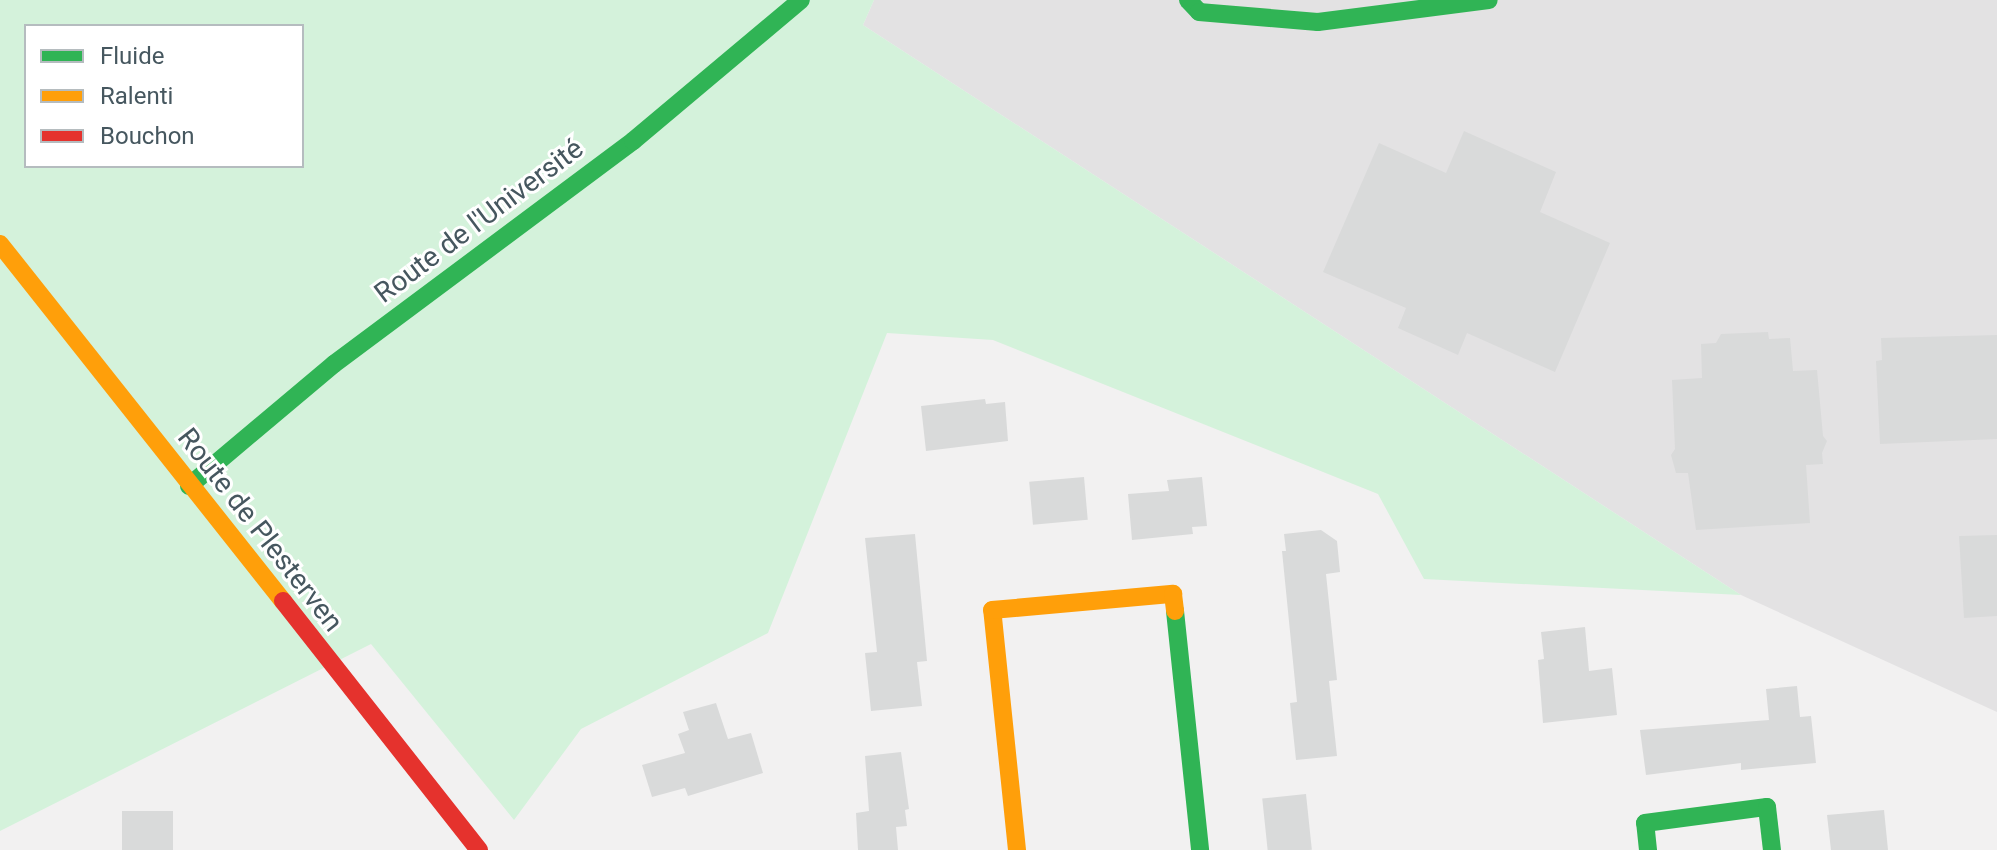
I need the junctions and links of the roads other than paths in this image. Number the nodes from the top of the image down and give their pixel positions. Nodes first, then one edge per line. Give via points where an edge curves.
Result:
1 (801, 0) edge
2 (1188, 0) edge
3 (1489, 0) edge
4 (0, 244) edge
5 (189, 486) junction
6 (479, 850) edge
7 (1017, 850) edge
8 (1200, 850) edge
9 (1648, 850) edge
10 (1772, 850) edge

1 - 5 street, Route de l'Université via 633,141 334,364
2 - 3 street via 1199,12 1318,22
4 - 5 street, Route de Plesterven
5 - 6 street, Route de Plesterven
7 - 8 street via 992,610 1173,594
9 - 10 street via 1645,823 1767,807

